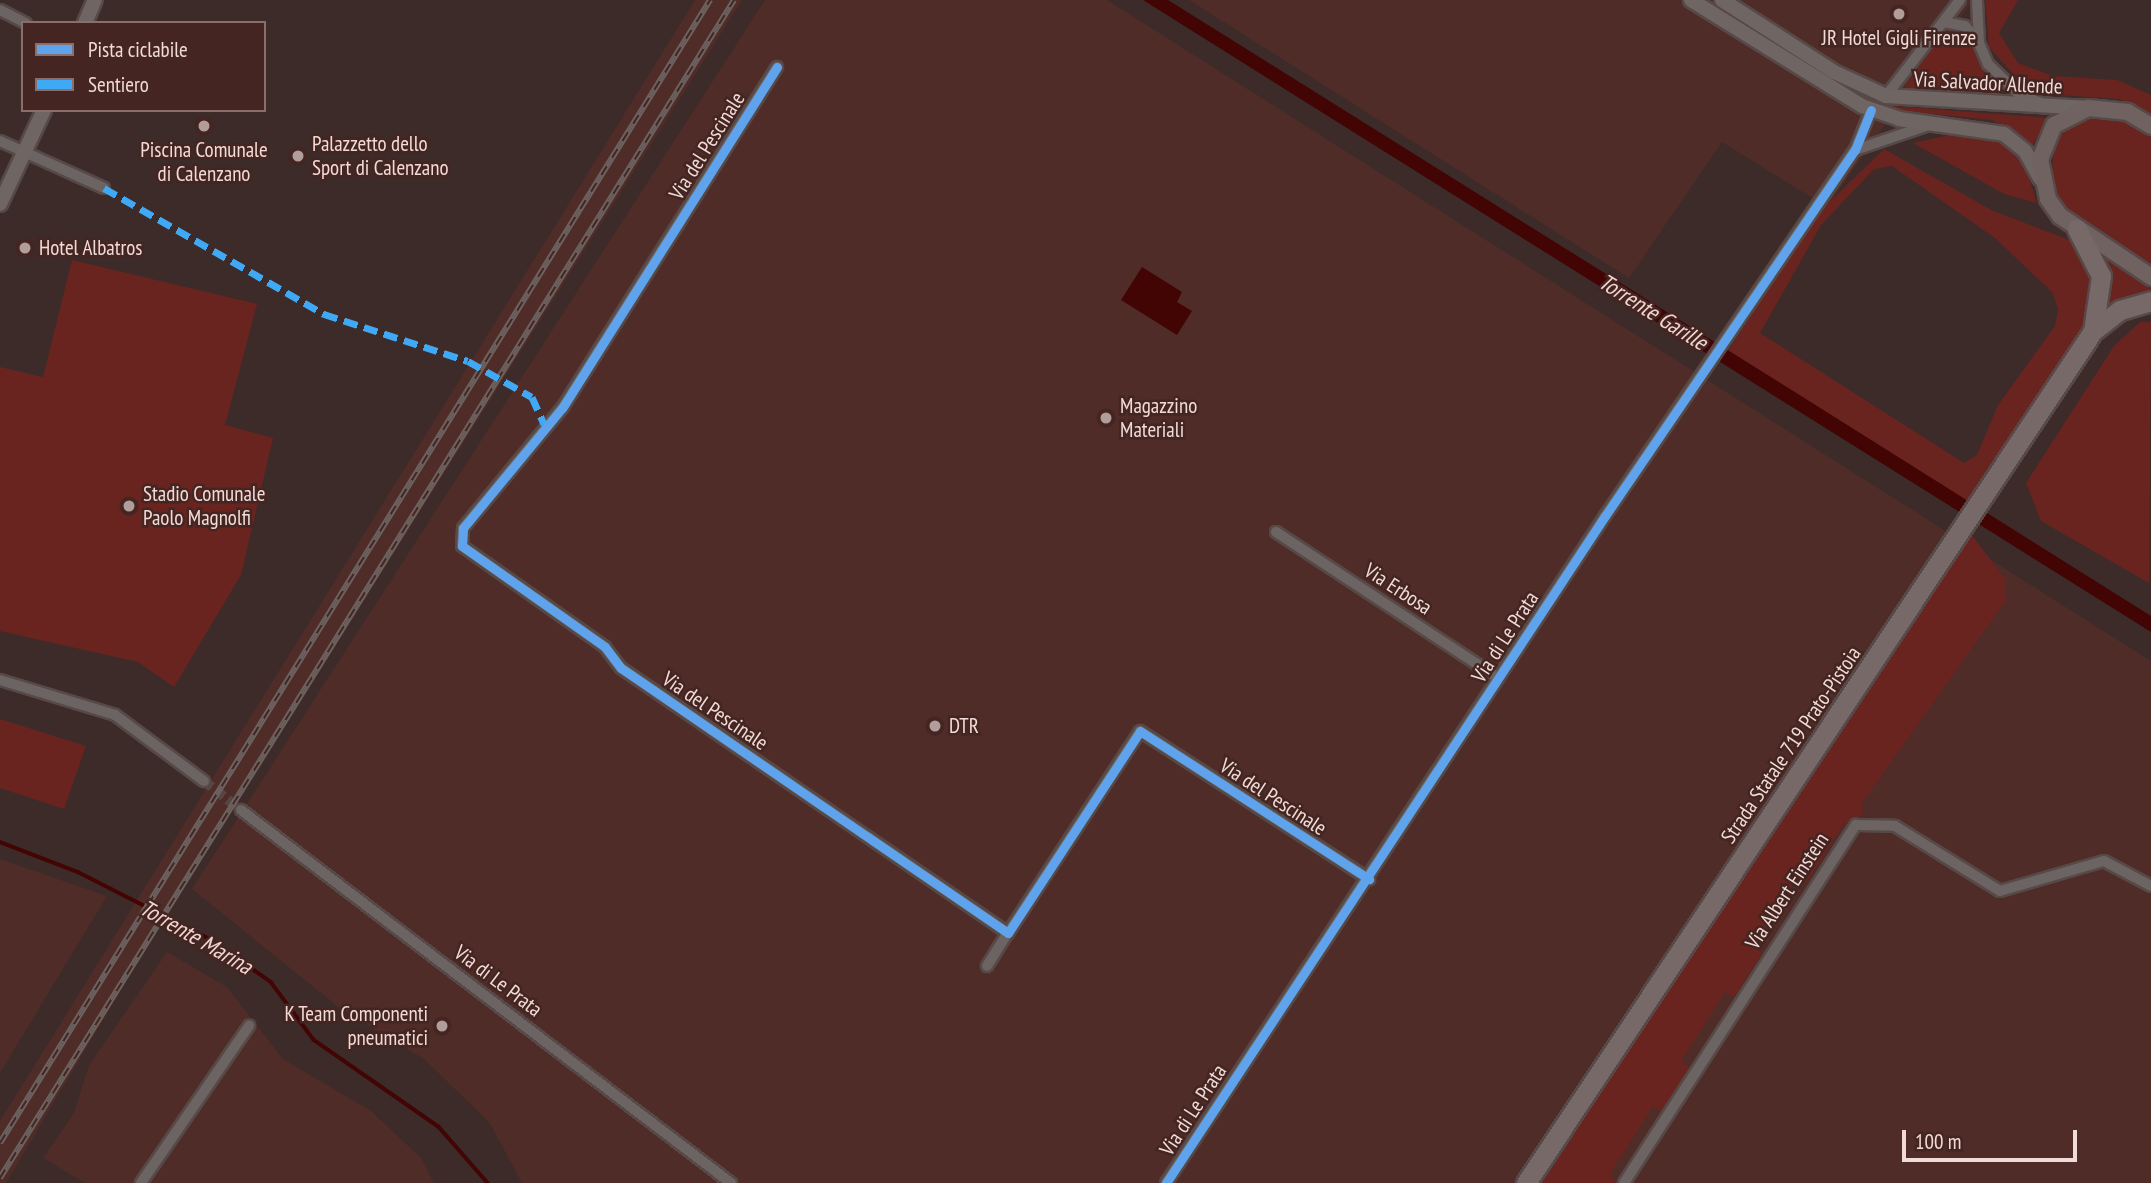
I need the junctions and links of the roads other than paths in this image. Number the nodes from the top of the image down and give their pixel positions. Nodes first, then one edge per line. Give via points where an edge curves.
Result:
1 (95, 0) edge
2 (1691, 0) edge
3 (1722, 0) edge
4 (1960, 0) edge
5 (1977, 0) edge
6 (0, 10) edge
7 (22, 21) edge
8 (86, 21) edge
9 (1944, 22) junction
10 (1979, 43) junction
11 (777, 67) dead end
12 (1886, 96) junction
13 (2055, 108) junction
14 (2088, 108) junction
15 (1871, 110) junction
16 (43, 112) edge
17 (1936, 124) junction
18 (2151, 127) edge
19 (0, 141) edge
20 (1855, 150) junction
21 (25, 152) junction
22 (2042, 180) junction
23 (104, 188) dead end
24 (0, 204) edge
25 (2077, 229) junction
26 (2151, 277) edge
27 (2151, 301) edge
28 (2093, 331) junction
29 (1276, 532) dead end
30 (1498, 678) junction
31 (0, 680) edge
32 (204, 781) tunnel mouth
33 (241, 810) tunnel mouth
34 (1368, 879) junction
35 (2151, 886) edge
36 (1008, 933) junction
37 (986, 966) dead end
38 (249, 1026) dead end
39 (141, 1183) edge
40 (731, 1183) edge
41 (1166, 1183) edge
42 (1526, 1183) edge
43 (1624, 1183) edge

1 - 8 main road
2 - 15 main road, Via Salvador Allende via 1805,76
3 - 12 main road via 1834,72
4 - 9 street
5 - 10 street
6 - 7 street
9 - 10 street via 1965,26
9 - 12 street
10 - 13 street via 2006,84
11 - 36 street, Via del Pescinale via 562,408 463,528 462,546 605,647 621,668
12 - 13 main road, Via Salvador Allende
13 - 14 main road, Via Salvador Allende
14 - 18 main road, Via Salvador Allende via 2128,112
14 - 22 main road, Via Salvador Allende via 2054,125 2040,159
15 - 17 main road, Via Salvador Allende
15 - 20 street, Via di Le Prata
16 - 21 main road
17 - 20 street
17 - 22 main road, Via Salvador Allende via 2004,134 2025,151
19 - 21 street
20 - 30 street, Via di Le Prata
21 - 23 street
21 - 24 main road
22 - 25 main road, Via Salvador Allende via 2048,199
25 - 26 main road, Via Salvador Allende
25 - 28 highway via 2101,275
27 - 28 highway via 2120,310
28 - 42 highway, Strada Statale 719 Prato-Pistoia
29 - 30 street, Via Erbosa
30 - 34 street, Via di Le Prata
31 - 32 street via 115,715
33 - 40 street, Via di Le Prata
34 - 36 street, Via del Pescinale via 1140,731
34 - 41 street, Via di Le Prata
35 - 43 street, Via Albert Einstein via 2104,861 2000,891 1895,826 1856,825
36 - 37 street
38 - 39 street

